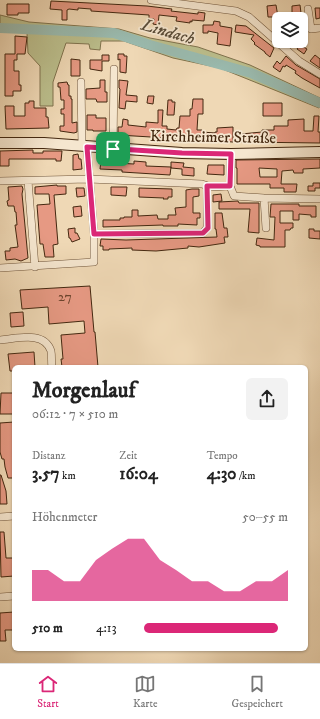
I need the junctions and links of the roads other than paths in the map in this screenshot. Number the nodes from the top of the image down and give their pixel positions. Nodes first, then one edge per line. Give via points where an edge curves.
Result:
1 (150, 0) edge
2 (195, 2) edge
3 (308, 8) dead end
4 (320, 28) edge
5 (114, 69) dead end
6 (320, 74) edge
7 (81, 82) dead end
8 (0, 143) edge
9 (84, 146) junction
10 (113, 149) junction
11 (320, 152) edge
12 (231, 154) junction
13 (89, 179) junction
14 (0, 181) edge
15 (28, 182) junction
16 (207, 186) junction
17 (230, 186) junction
18 (264, 198) junction
19 (320, 199) edge
20 (266, 228) dead end
21 (94, 234) junction
22 (36, 266) junction
23 (0, 268) edge
24 (0, 340) edge
25 (52, 365) edge
26 (12, 516) edge
27 (0, 517) edge
28 (0, 596) edge
29 (12, 596) edge

1 - 2 street
2 - 6 street via 245,15 299,61
3 - 4 street via 311,29
5 - 10 street
7 - 9 street
8 - 9 main road, Kirchheimer Straße
9 - 10 main road, Kirchheimer Straße
9 - 13 street
10 - 12 main road, Kirchheimer Straße
11 - 12 main road, Kirchheimer Straße
12 - 17 street
13 - 15 street
13 - 16 street
13 - 21 street
14 - 15 street
15 - 22 street
16 - 17 street
16 - 21 street via 208,228 203,233
17 - 18 street via 234,196
18 - 19 street
18 - 20 street
21 - 22 street via 94,262
22 - 23 street
24 - 25 street via 36,337 46,343 51,351
26 - 27 street
28 - 29 street

